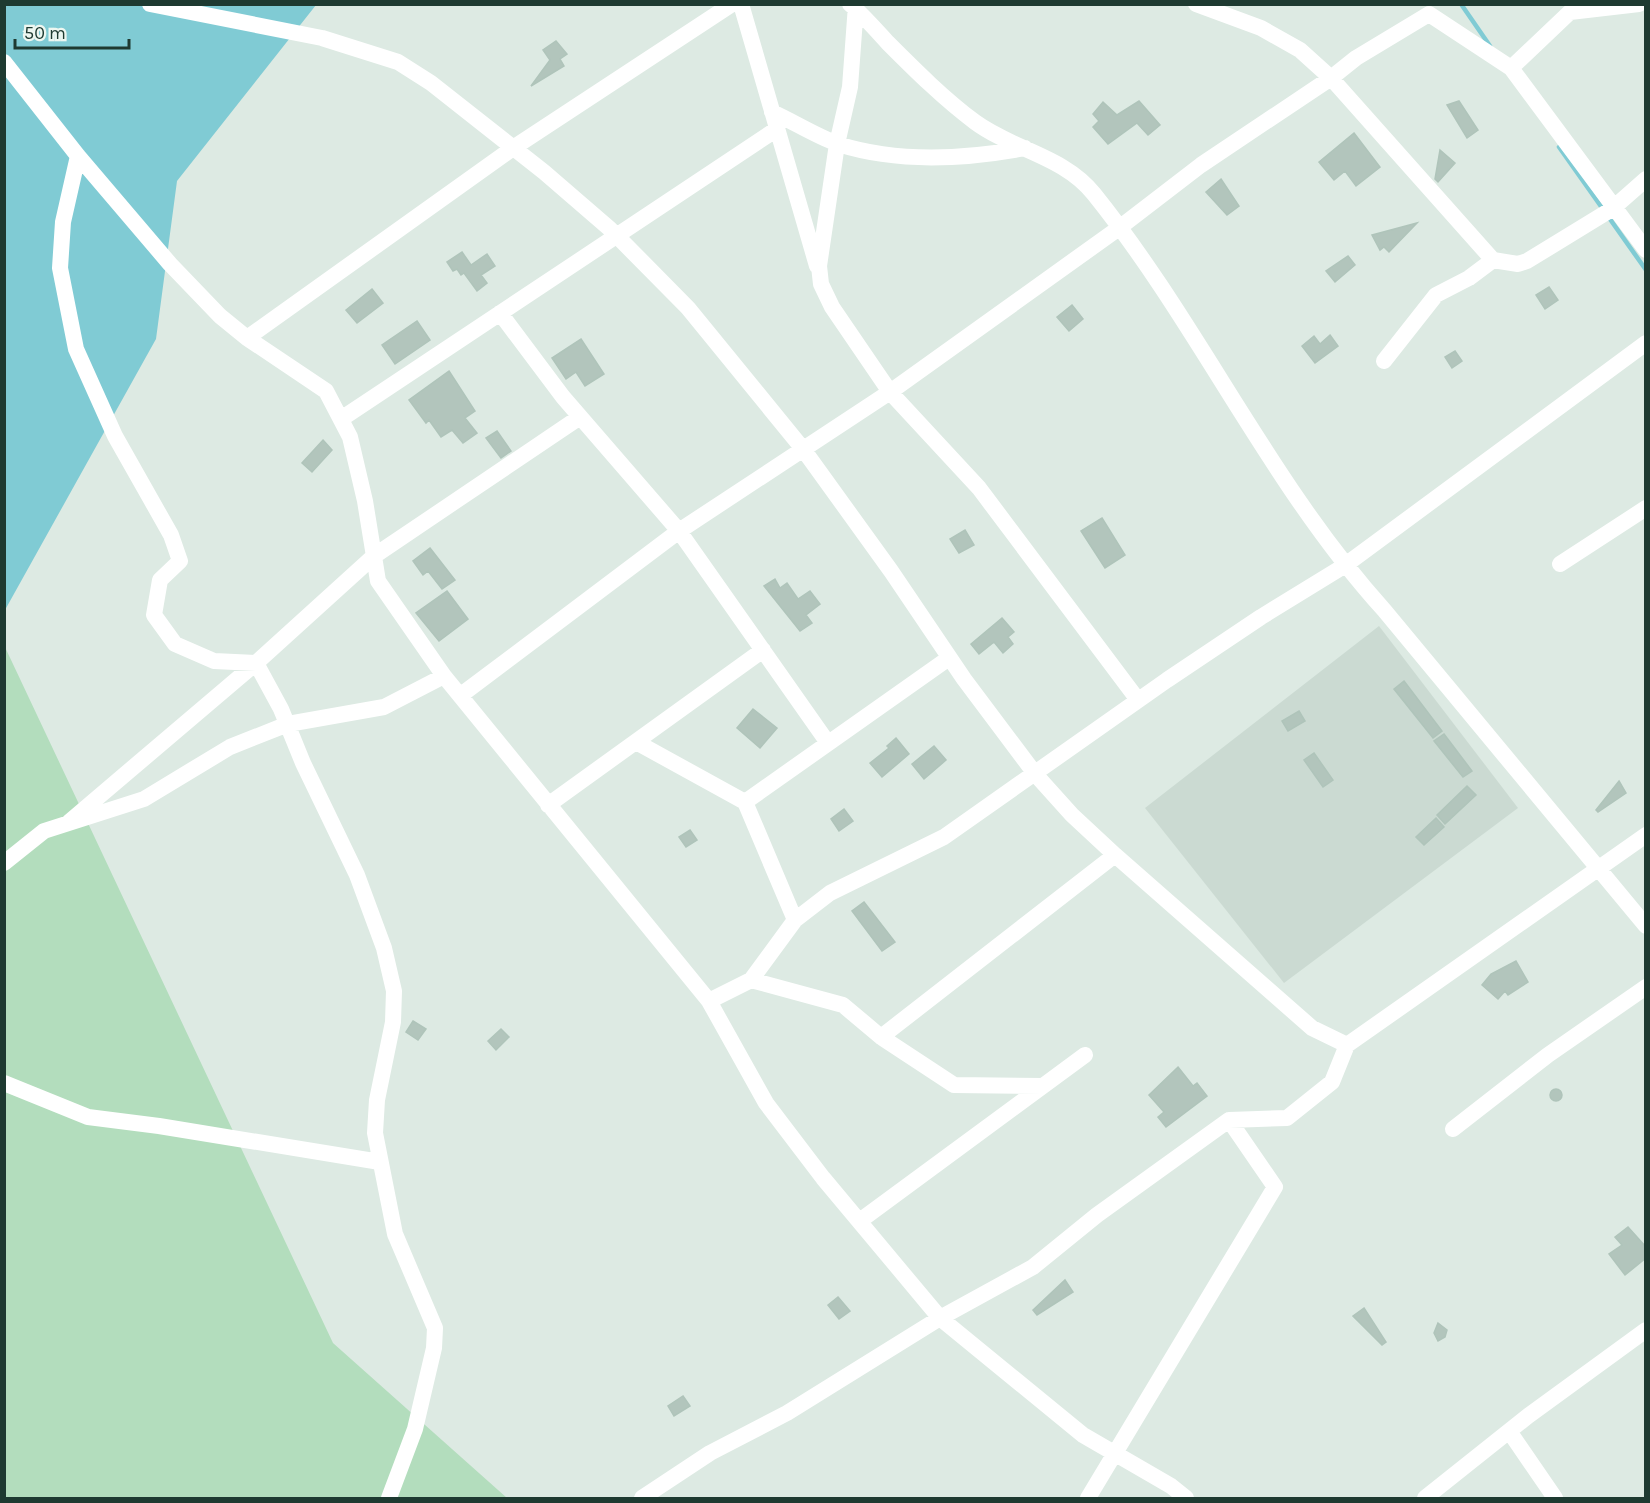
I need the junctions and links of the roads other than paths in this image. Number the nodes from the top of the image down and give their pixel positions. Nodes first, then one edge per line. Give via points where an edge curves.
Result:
1 (150, 4) edge
2 (732, 4) edge
3 (741, 4) edge
4 (1196, 4) edge
5 (1637, 5) edge
6 (854, 6) edge
7 (1429, 9) edge
8 (1646, 18) edge
9 (4, 62) edge
10 (1511, 68) junction
11 (1331, 78) junction
12 (772, 112) junction
13 (777, 129) junction
14 (837, 144) junction
15 (513, 148) junction
16 (1025, 148) junction
17 (78, 156) junction
18 (1646, 179) edge
19 (1612, 209) junction
20 (1119, 228) junction
21 (616, 236) junction
22 (1646, 250) edge
23 (1493, 260) junction
24 (819, 273) junction
25 (500, 313) junction
26 (247, 338) junction
27 (1646, 343) edge
28 (1384, 361) dead end
29 (890, 392) junction
30 (580, 417) junction
31 (341, 419) junction
32 (803, 449) junction
33 (1646, 508) edge
34 (679, 531) junction
35 (374, 556) junction
36 (1560, 564) dead end
37 (1344, 566) junction
38 (763, 650) junction
39 (949, 658) junction
40 (256, 663) junction
41 (444, 676) junction
42 (461, 695) junction
43 (1138, 700) junction
44 (288, 724) junction
45 (636, 741) junction
46 (828, 743) junction
47 (1036, 775) junction
48 (745, 802) junction
49 (548, 805) junction
50 (69, 822) junction
51 (1646, 835) edge
52 (1115, 855) junction
53 (4, 863) edge
54 (1600, 869) junction
55 (795, 920) junction
56 (1646, 926) edge
57 (751, 980) junction
58 (1646, 987) edge
59 (710, 1001) junction
60 (881, 1037) junction
61 (1347, 1045) junction
62 (1084, 1055) dead end
63 (4, 1083) edge
64 (1043, 1086) junction
65 (1229, 1120) junction
66 (1453, 1130) dead end
67 (380, 1162) junction
68 (861, 1220) junction
69 (940, 1318) junction
70 (1646, 1330) edge
71 (1509, 1431) junction
72 (1113, 1453) junction
73 (389, 1498) edge
74 (642, 1498) edge
75 (1088, 1498) edge
76 (1186, 1498) edge
77 (1425, 1498) edge
78 (1555, 1498) edge

1 - 15 street via 322,38 398,62
2 - 15 street
3 - 12 street
4 - 11 street via 1261,28 1300,50
5 - 8 street
5 - 10 street via 1570,12
6 - 14 street via 850,87
6 - 16 street via 903,58 968,117
7 - 10 street
7 - 11 street
9 - 17 street
10 - 19 street
11 - 20 street via 1201,165
11 - 23 street
12 - 13 street
12 - 14 street
13 - 21 street
13 - 24 street
14 - 16 street via 917,158 981,156
14 - 24 street
15 - 21 street
15 - 26 street
16 - 20 street via 1073,172
17 - 26 street via 170,264
17 - 40 street via 63,222 60,268 64,296 76,349 115,436 171,535 180,561 160,580 154,615 175,644 214,661
18 - 19 street
19 - 22 street
19 - 23 street via 1527,261 1518,264
20 - 29 street
20 - 37 street
21 - 25 street
21 - 32 street via 688,308
23 - 28 street via 1436,295
24 - 29 street via 832,308
25 - 30 street
25 - 31 street
26 - 31 street via 326,391
27 - 37 street
29 - 32 street
29 - 43 street via 980,488
30 - 34 street
30 - 35 street
31 - 35 street via 350,437
32 - 34 street
32 - 39 street
33 - 36 street
34 - 38 street
34 - 42 street
35 - 40 street
35 - 41 street via 378,580
37 - 43 street
37 - 54 street
38 - 45 street
38 - 46 street
39 - 46 street
39 - 47 street
40 - 44 street
40 - 50 street
41 - 42 street
41 - 44 street via 384,707
42 - 49 street
43 - 47 street
44 - 50 street via 230,747 144,799
44 - 67 street via 364,894 384,948 394,992 393,1022 377,1100 375,1132
45 - 48 street
45 - 49 street
46 - 48 street
47 - 52 street
47 - 55 street via 944,837 830,893
48 - 55 street
49 - 59 street
50 - 53 street via 44,831
51 - 54 street
52 - 60 street
52 - 61 street via 1312,1028
54 - 56 street
54 - 61 street
55 - 57 street
57 - 59 street
57 - 60 street via 843,1005
58 - 66 street via 1548,1055
59 - 68 street via 766,1103 823,1178
60 - 64 street via 954,1085
61 - 65 street via 1332,1082 1287,1118
62 - 64 street
63 - 67 street via 88,1117
64 - 68 street
65 - 69 street via 1097,1215 1033,1267
65 - 72 street via 1275,1187
67 - 73 street via 395,1234 435,1328 415,1429
68 - 69 street
69 - 72 street via 1083,1435
69 - 74 street via 787,1413 710,1453
70 - 71 street
71 - 77 street
71 - 78 street
72 - 75 street
72 - 76 street

